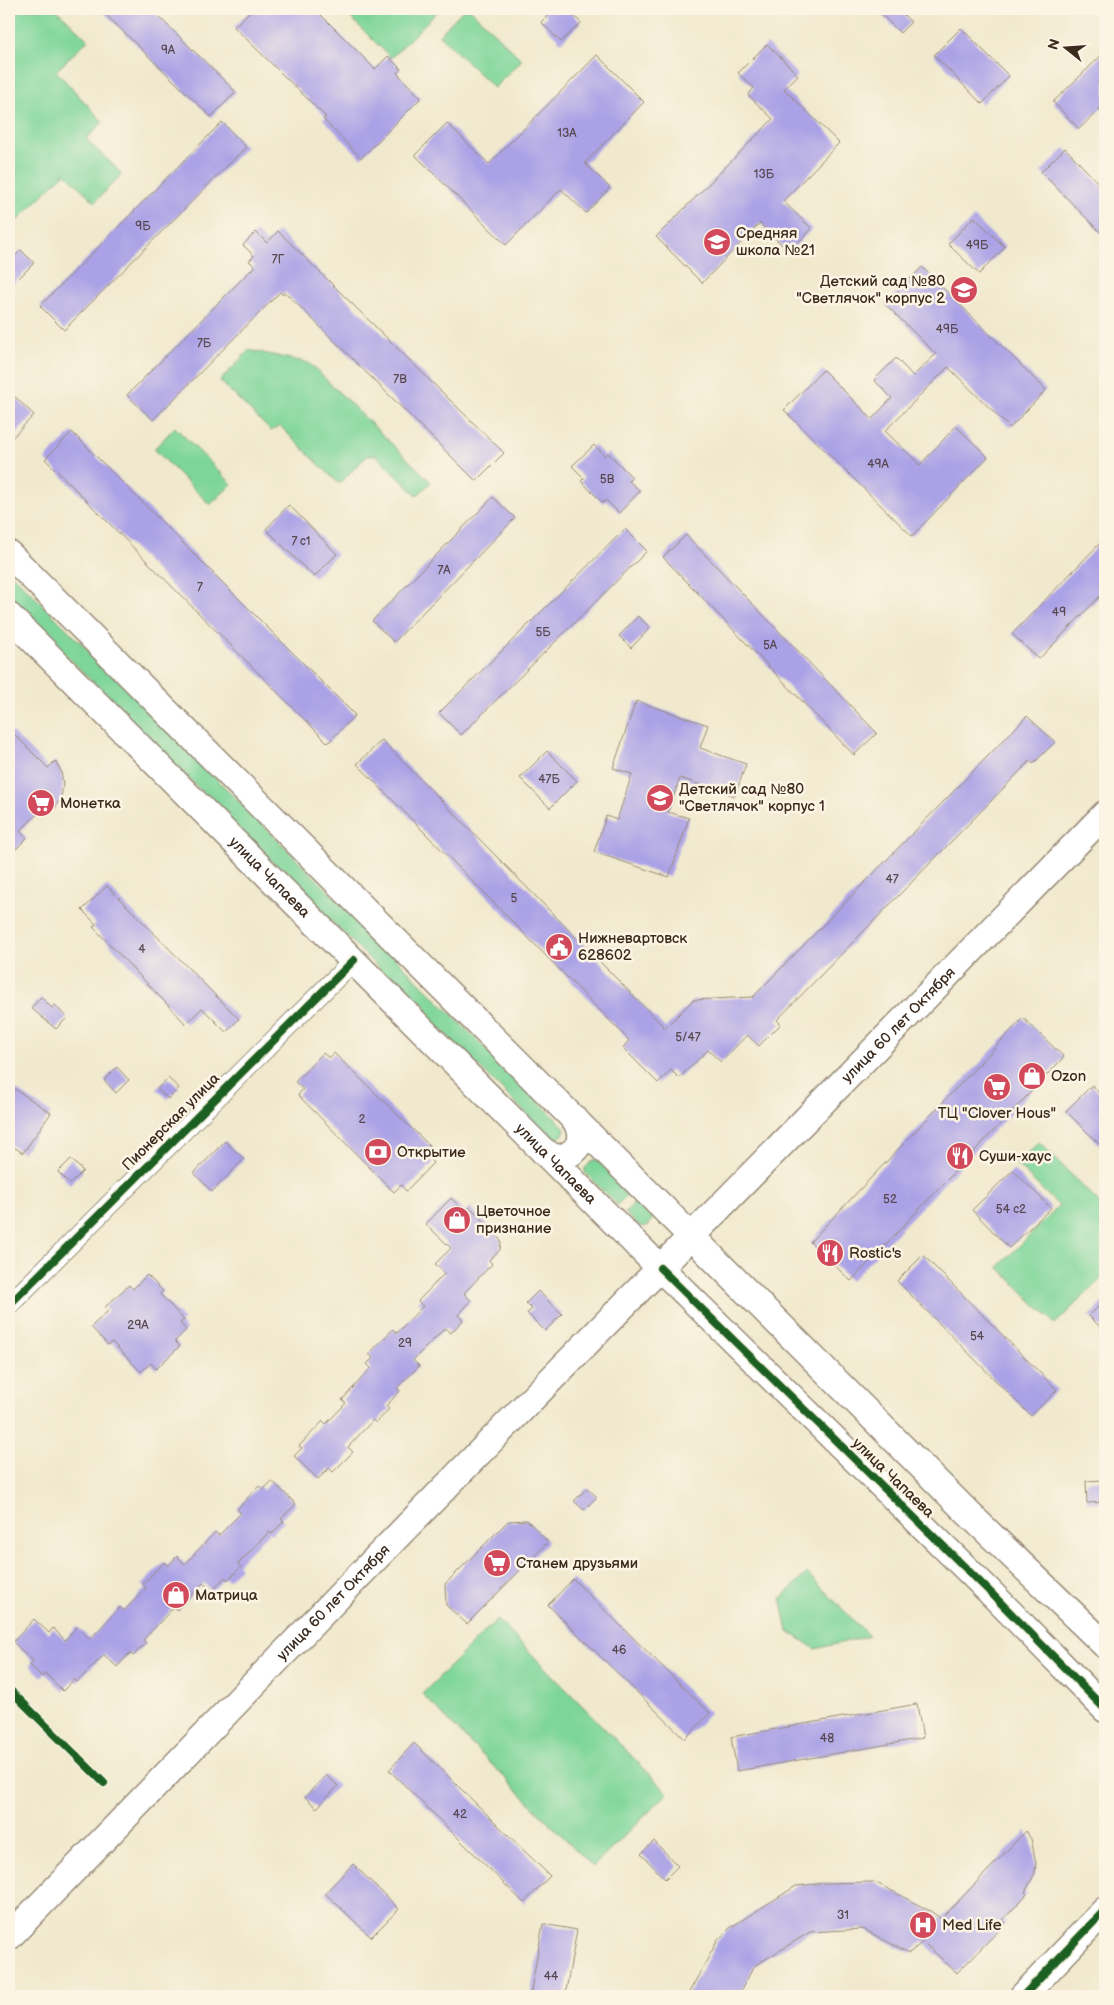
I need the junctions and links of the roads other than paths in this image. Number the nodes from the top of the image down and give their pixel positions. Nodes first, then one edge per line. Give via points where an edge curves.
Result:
1 (9, 554) edge
2 (9, 616) edge
3 (1105, 814) edge
4 (354, 960) junction
5 (575, 1119) junction
6 (543, 1150) junction
7 (692, 1236) junction
8 (660, 1268) junction
9 (9, 1305) edge
10 (969, 1514) junction
11 (940, 1543) junction
12 (1105, 1644) edge
13 (1105, 1709) edge
14 (1105, 1910) edge
15 (9, 1937) edge
16 (1022, 1996) edge

1 - 5 main road, улица Чапаева
2 - 4 main road, улица Чапаева
3 - 7 main road, улица 60 лет Октября
4 - 6 main road, улица Чапаева
4 - 9 street, Пионерская улица
5 - 6 main road via 581,1137 575,1150 559,1158
5 - 7 main road, улица Чапаева
6 - 8 main road, улица Чапаева
7 - 8 main road, улица 60 лет Октября
7 - 10 main road, улица Чапаева
8 - 11 main road, улица Чапаева
8 - 15 main road, улица 60 лет Октября
10 - 11 main road
10 - 12 main road, улица Чапаева
11 - 13 main road, улица Чапаева
14 - 16 main road

